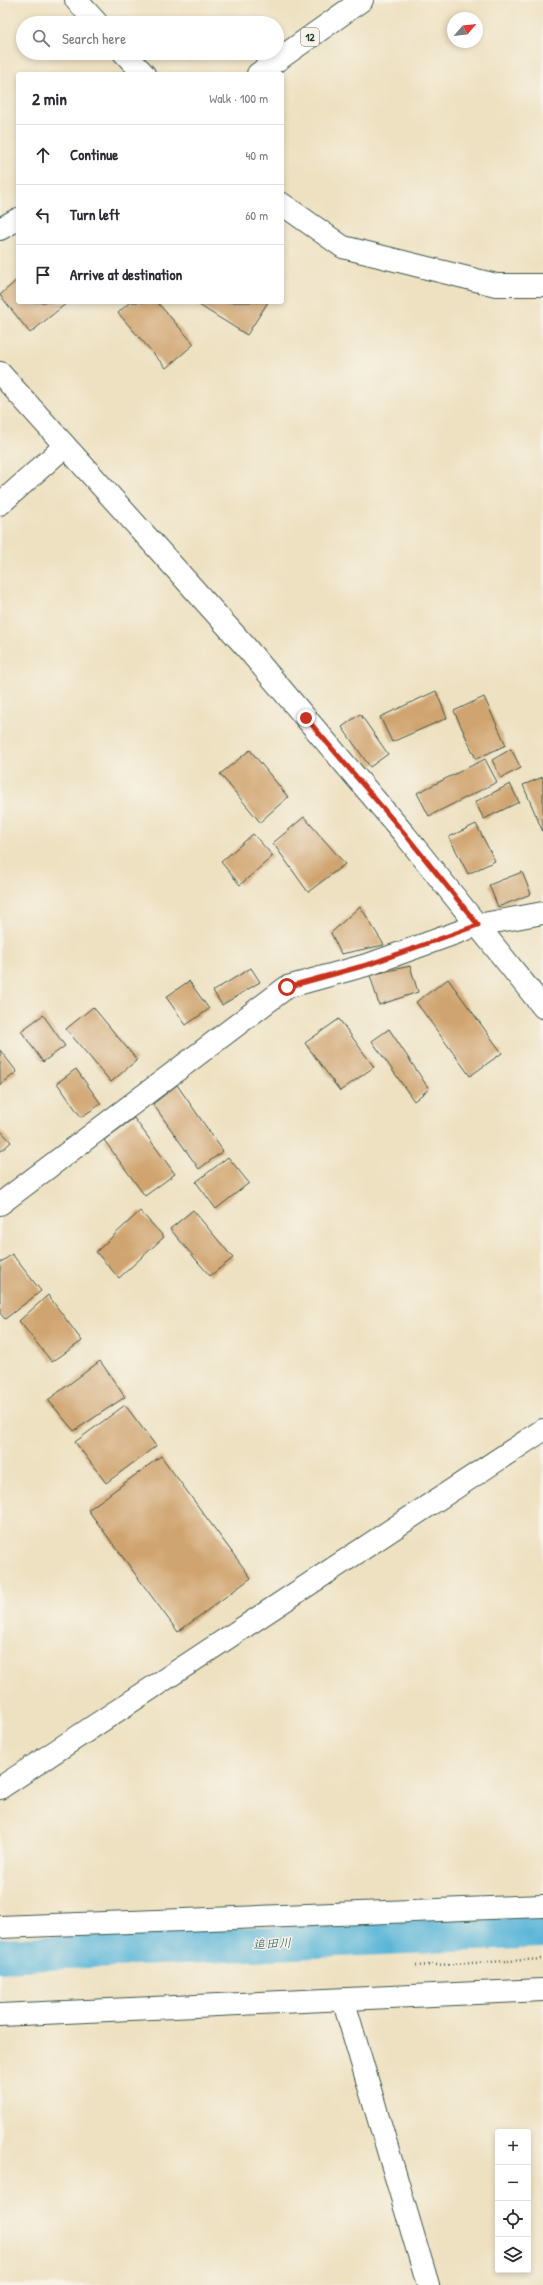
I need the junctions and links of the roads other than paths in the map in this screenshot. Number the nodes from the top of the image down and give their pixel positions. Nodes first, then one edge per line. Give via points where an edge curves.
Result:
1 (76, 0) edge
2 (362, 0) edge
3 (91, 16) edge
4 (284, 56) edge
5 (131, 60) edge
6 (278, 60) edge
7 (142, 72) edge
8 (261, 72) edge
9 (284, 205) edge
10 (16, 220) edge
11 (0, 229) edge
12 (543, 285) edge
13 (0, 373) edge
14 (65, 446) junction
15 (0, 504) edge
16 (543, 913) edge
17 (478, 925) junction
18 (543, 1007) edge
19 (0, 1204) edge
20 (543, 1430) edge
21 (0, 1788) edge
22 (543, 1906) edge
23 (0, 1927) edge
24 (543, 1990) edge
25 (343, 1999) junction
26 (0, 2014) edge
27 (428, 2285) edge

1 - 3 street
2 - 4 street, 12
5 - 7 street
6 - 8 street, 12
9 - 12 street via 342,247 496,285
10 - 11 street
13 - 14 street
14 - 15 street
14 - 17 street via 244,645 405,834
16 - 17 street
17 - 18 street
17 - 19 street via 370,964 287,987
20 - 21 street
22 - 23 street
24 - 25 street
25 - 26 street
25 - 27 street

